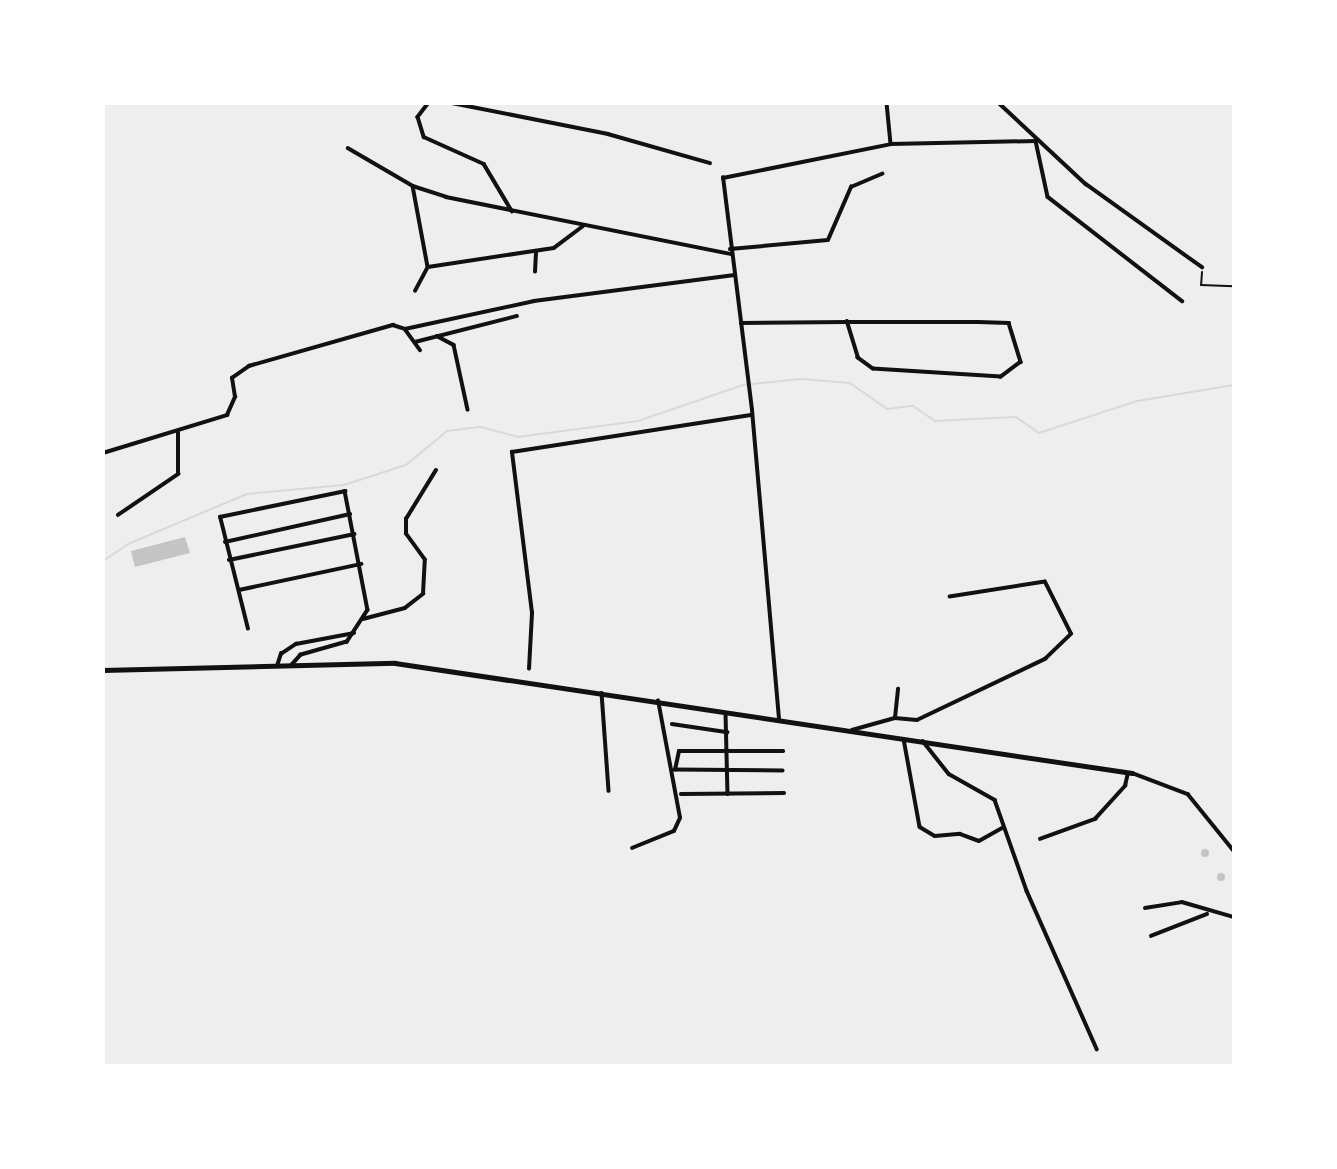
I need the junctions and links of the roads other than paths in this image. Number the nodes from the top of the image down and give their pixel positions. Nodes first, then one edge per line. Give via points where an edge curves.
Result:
1 (429, 103) edge
2 (452, 103) edge
3 (887, 103) edge
4 (999, 103) edge
5 (1036, 141) junction
6 (891, 144) junction
7 (348, 148) dead end
8 (709, 163) dead end
9 (882, 174) dead end
10 (413, 186) junction
11 (512, 211) junction
12 (583, 226) junction
13 (536, 252) junction
14 (730, 252) junction
15 (428, 267) junction
16 (1202, 267) road end
17 (535, 272) dead end
18 (734, 275) junction
19 (415, 291) dead end
20 (1182, 301) dead end
21 (517, 316) dead end
22 (847, 322) junction
23 (741, 323) junction
24 (405, 329) junction
25 (438, 336) junction
26 (415, 342) junction
27 (420, 350) dead end
28 (468, 410) dead end
29 (753, 415) junction
30 (177, 433) junction
31 (103, 453) edge
32 (436, 470) dead end
33 (350, 514) junction
34 (118, 515) dead end
35 (354, 534) junction
36 (225, 542) junction
37 (229, 560) junction
38 (361, 564) junction
39 (239, 590) junction
40 (950, 597) dead end
41 (363, 620) junction
42 (248, 629) dead end
43 (354, 634) junction
44 (292, 665) junction
45 (277, 666) junction
46 (529, 669) dead end
47 (103, 670) edge
48 (898, 689) dead end
49 (602, 693) junction
50 (659, 701) junction
51 (726, 711) junction
52 (895, 718) junction
53 (779, 719) junction
54 (672, 724) dead end
55 (850, 730) junction
56 (727, 732) junction
57 (904, 739) junction
58 (923, 741) junction
59 (783, 751) dead end
60 (727, 752) junction
61 (783, 771) dead end
62 (1130, 773) junction
63 (728, 774) junction
64 (609, 790) dead end
65 (783, 793) dead end
66 (681, 794) dead end
67 (728, 794) junction
68 (1002, 828) junction
69 (1040, 839) dead end
70 (632, 848) dead end
71 (1234, 851) edge
72 (1145, 908) dead end
73 (1209, 913) junction
74 (1234, 918) edge
75 (1151, 936) dead end
76 (1097, 1049) dead end

1 - 11 street via 418,117 424,137 484,164
2 - 8 street via 608,134
3 - 6 street
4 - 5 street
5 - 6 street
5 - 16 street
5 - 20 street via 1048,197
6 - 14 street via 727,174 721,191
7 - 10 street
9 - 14 street via 851,187 828,240
10 - 11 street
10 - 15 street
11 - 12 street
12 - 13 street via 554,248
12 - 14 street
13 - 15 street
13 - 17 street
14 - 18 street
15 - 19 street
18 - 23 street
18 - 24 street via 534,300
21 - 25 street
22 - 22 street via 1010,323 1021,365 1001,377 873,369 858,358
22 - 23 street
23 - 29 street
24 - 26 street
24 - 30 street via 380,327 237,372 233,411
25 - 26 street
25 - 28 street via 454,345
26 - 27 street
29 - 46 street via 512,452 532,613
29 - 53 street
30 - 31 street
30 - 34 street via 178,474
32 - 41 street via 406,519 406,534 425,560 423,594 405,608
33 - 35 street
33 - 36 street
33 - 36 street via 345,491 262,504 222,514
35 - 37 street
35 - 38 street
36 - 37 street
37 - 39 street
38 - 39 street
38 - 41 street via 369,604
39 - 42 street
40 - 52 street via 1045,582 1071,634 1045,659 917,720
41 - 43 street
43 - 44 street via 345,644 298,656
43 - 45 street via 296,644 282,652
44 - 45 street
44 - 49 street via 395,663
45 - 47 street
48 - 52 street
49 - 50 street
49 - 64 street
50 - 51 street
50 - 70 street via 680,818 674,831
51 - 53 street
51 - 56 street
52 - 55 street
53 - 55 street
54 - 56 street
55 - 57 street
56 - 60 street
57 - 58 street
57 - 68 street via 920,827 935,836 960,834 979,841
58 - 62 street
58 - 68 street via 948,774 995,800
59 - 60 street
60 - 63 street
60 - 63 street via 677,751 676,770
61 - 63 street
62 - 69 street via 1125,786 1095,819
62 - 71 street via 1188,793
63 - 67 street
65 - 67 street
66 - 67 street
68 - 76 street
72 - 73 street via 1182,902
73 - 74 street
73 - 75 street

